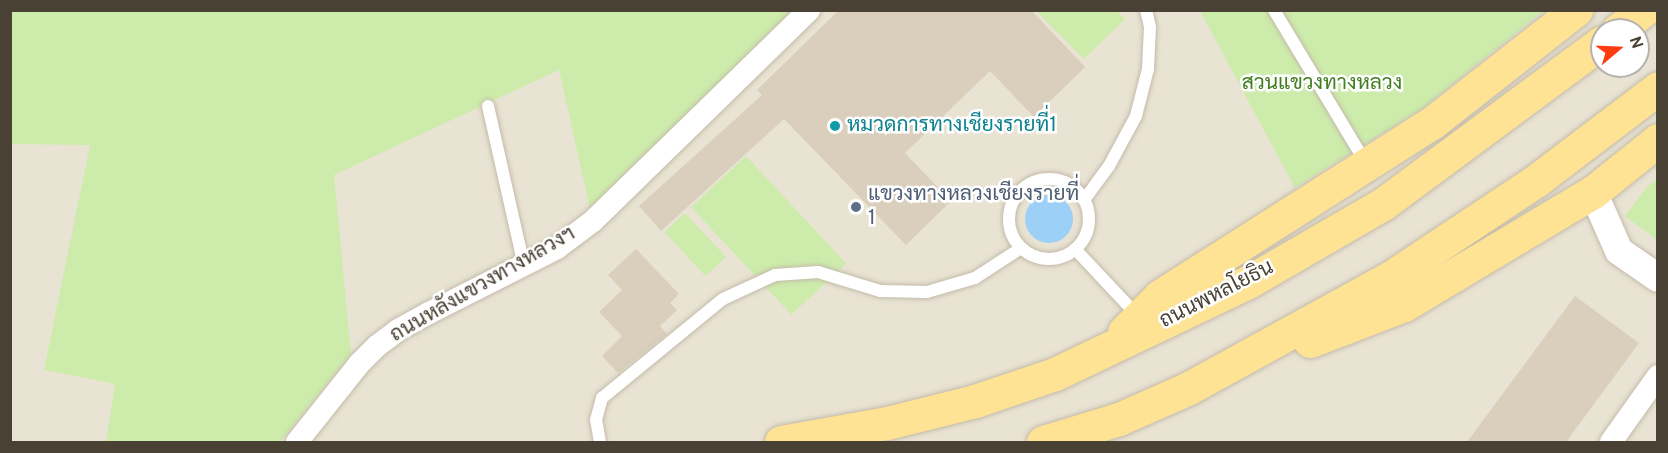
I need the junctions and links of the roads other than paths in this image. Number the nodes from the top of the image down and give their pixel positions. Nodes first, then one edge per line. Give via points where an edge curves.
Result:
1 (808, 10) edge
2 (1146, 10) edge
3 (1274, 10) edge
4 (1576, 10) edge
5 (1590, 51) edge
6 (1658, 88) edge
7 (488, 106) dead end
8 (1658, 140) edge
9 (1366, 165) junction
10 (1593, 192) junction
11 (1084, 200) junction
12 (1021, 248) junction
13 (1076, 249) junction
14 (524, 266) junction
15 (1658, 278) edge
16 (1139, 317) junction
17 (1105, 350) junction
18 (1658, 376) edge
19 (1189, 388) junction
20 (297, 442) edge
21 (600, 442) edge
22 (781, 442) edge
23 (1043, 442) edge
24 (1611, 442) edge

1 - 14 street, ถนนหลังแขวงทางหลวงฯ via 593,221
2 - 11 lane via 1150,27 1148,69 1136,116 1109,166
3 - 9 lane
4 - 9 main road via 1433,122
5 - 17 main road, ถนนพหลโยธิน via 1383,204 1250,281
6 - 19 main road via 1537,180 1391,277
7 - 14 lane
8 - 10 main road
9 - 16 main road via 1160,296
10 - 15 street via 1619,251
10 - 19 main road via 1404,305
11 - 12 lane via 1076,189 1055,179 1036,180 1024,187 1011,202 1008,223
11 - 13 lane via 1089,222
12 - 13 lane via 1041,259 1064,257
12 - 21 lane via 975,278 927,292 880,291 818,272 775,275 723,299 602,398 596,420
13 - 16 lane
14 - 20 street, ถนนหลังแขวงทางหลวงฯ via 398,330 359,364
16 - 17 main road
17 - 22 main road, ถนนพหลโยธิน via 1055,374 975,401 887,423
18 - 24 street
19 - 23 main road via 1119,419

